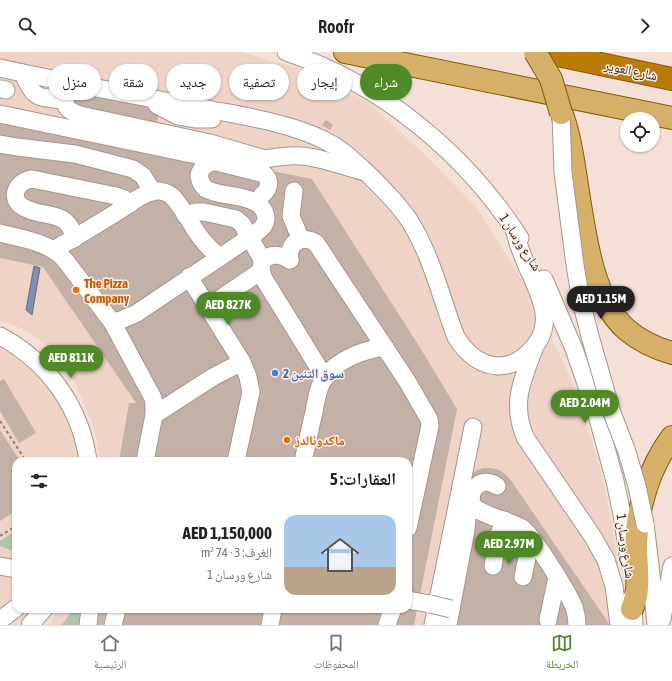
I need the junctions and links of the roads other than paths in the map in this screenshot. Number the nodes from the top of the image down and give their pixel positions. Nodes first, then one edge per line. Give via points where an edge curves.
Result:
1 (286, 52) edge
2 (345, 52) edge
3 (536, 52) edge
4 (543, 52) edge
5 (0, 68) edge
6 (23, 73) junction
7 (672, 79) edge
8 (101, 94) edge
9 (48, 98) edge
10 (64, 100) edge
11 (561, 113) junction
12 (0, 114) edge
13 (238, 115) junction
14 (186, 118) junction
15 (672, 118) edge
16 (182, 138) junction
17 (0, 144) edge
18 (265, 159) junction
19 (365, 172) junction
20 (294, 191) dead end
21 (98, 192) junction
22 (153, 192) junction
23 (262, 194) dead end
24 (130, 204) junction
25 (185, 215) junction
26 (110, 216) junction
27 (514, 229) junction
28 (0, 233) edge
29 (250, 238) junction
30 (74, 239) junction
31 (301, 240) junction
32 (53, 250) junction
33 (220, 257) junction
34 (262, 266) junction
35 (189, 277) junction
36 (208, 306) junction
37 (112, 322) junction
38 (0, 336) edge
39 (385, 347) junction
40 (535, 347) junction
41 (672, 353) edge
42 (242, 362) junction
43 (324, 378) junction
44 (154, 415) junction
45 (473, 427) dead end
46 (672, 437) edge
47 (87, 457) edge
48 (145, 457) edge
49 (237, 457) edge
50 (304, 457) edge
51 (412, 509) edge
52 (504, 520) junction
53 (531, 538) junction
54 (493, 566) dead end
55 (672, 566) edge
56 (523, 577) dead end
57 (557, 577) junction
58 (412, 601) edge
59 (12, 611) edge
60 (90, 613) edge
61 (116, 613) edge
62 (272, 613) edge
63 (392, 613) edge
64 (450, 617) edge
65 (0, 620) edge
66 (548, 620) dead end
67 (628, 620) edge
68 (88, 625) edge
69 (113, 625) edge
70 (270, 625) edge
71 (387, 625) edge
72 (433, 625) edge
73 (577, 625) edge
74 (656, 625) edge
75 (660, 625) edge

1 - 27 street, شارع ورسان 1 via 316,63 374,93 426,132 488,194
2 - 15 main road
3 - 11 main road, bridge via 551,79
4 - 7 highway, شارع العوير
5 - 6 street
6 - 9 street via 28,87 35,94
6 - 13 street
8 - 14 street via 159,106 172,114
10 - 16 street via 71,112 80,116
11 - 41 main road, bridge via 570,145 594,273 606,303 626,329 652,346
11 - 74 street, bridge via 563,172 581,300 612,413 635,479 645,524
12 - 18 street via 216,159 241,162
13 - 14 street via 211,120
13 - 19 street via 292,127 324,140 353,159
14 - 16 street
16 - 18 street via 210,143
17 - 22 street via 75,154 133,169 143,176
18 - 19 street via 313,157
19 - 40 street via 396,202 419,237 428,255 456,338 467,352 483,363 499,366 516,362
20 - 31 street via 291,216
21 - 24 street via 124,198
21 - 26 street via 108,205
21 - 30 street via 32,179 22,182 16,190 15,195 19,204 63,220 73,231
22 - 24 street
22 - 25 street via 167,193
23 - 29 street via 268,189 269,180 260,172 212,162 203,166 200,171 200,180 205,188 251,200 262,207 266,215 264,227
24 - 26 street
25 - 29 street via 204,212 236,219
25 - 33 street via 201,240
26 - 30 street
27 - 40 street via 543,305 543,332
27 - 67 street, شارع ورسان 1 via 548,286 572,343 597,414 622,514 631,579
28 - 32 street
29 - 33 street
29 - 34 street
30 - 32 street
31 - 34 street via 290,250 290,260 284,256 270,256
31 - 39 street via 311,240 319,247
32 - 37 street via 61,256
33 - 35 street
34 - 36 street
34 - 43 street via 264,279
35 - 36 street
35 - 37 street via 137,313
36 - 42 street
37 - 44 street via 153,398
38 - 47 street via 38,363 61,390 77,421
39 - 43 street via 351,357 340,363
39 - 51 street via 430,423
40 - 67 street via 518,396 521,427 525,437 603,554
42 - 44 street via 213,377
42 - 49 street via 251,392
43 - 50 street via 317,394
44 - 48 street
45 - 72 street
46 - 67 main road via 657,463 640,508 636,547 636,601
52 - 53 street via 524,529
52 - 54 street
52 - 64 street via 479,511 472,505 473,491 479,484 488,482 500,485 495,477 478,475 466,488 466,530
53 - 56 street
53 - 57 street
55 - 75 street
57 - 66 street
57 - 73 street via 574,605
58 - 64 street, bridge via 430,604
59 - 65 street
60 - 68 street
61 - 69 street
62 - 70 street
63 - 71 street

